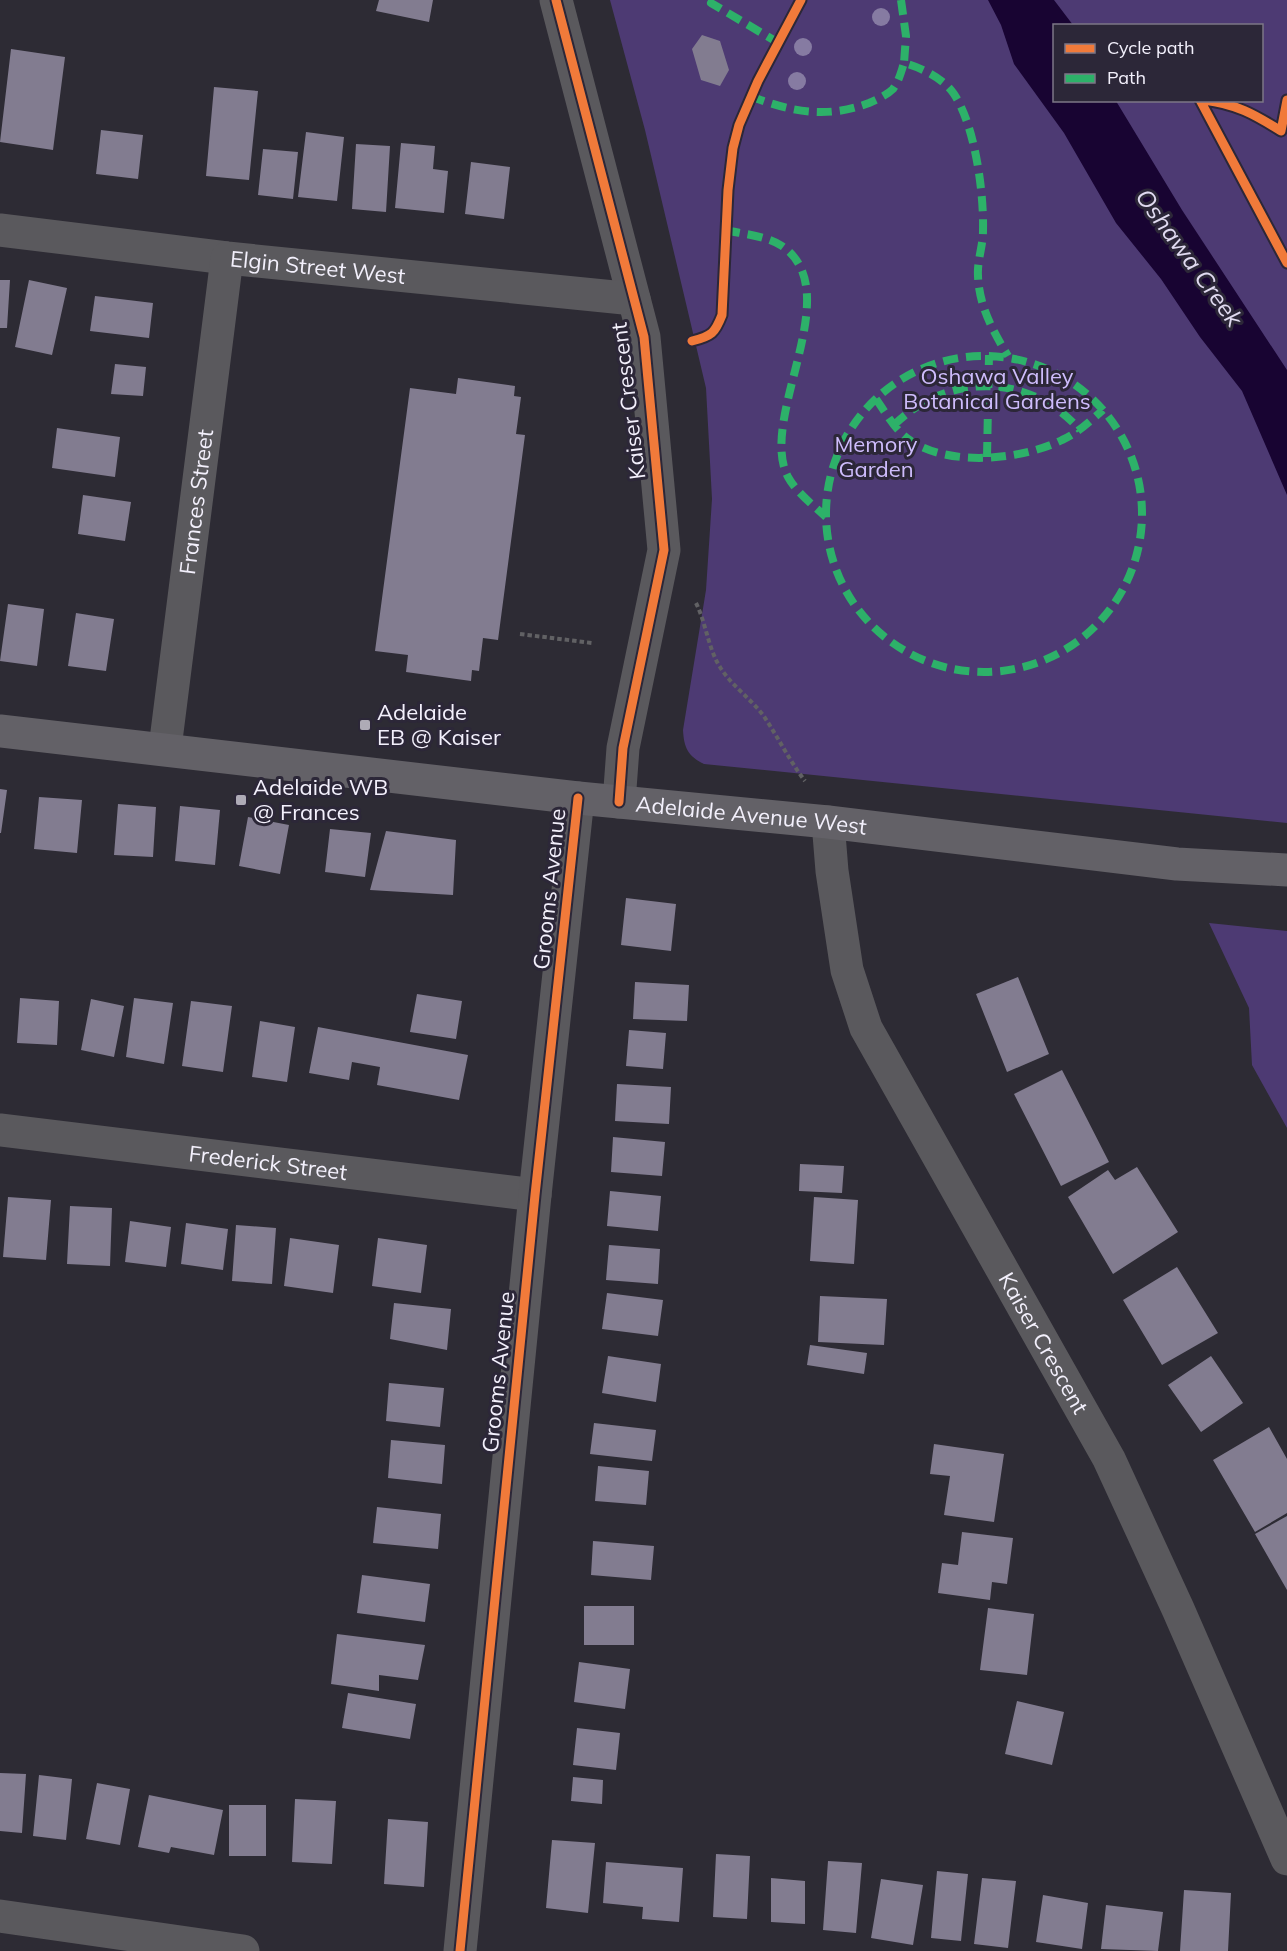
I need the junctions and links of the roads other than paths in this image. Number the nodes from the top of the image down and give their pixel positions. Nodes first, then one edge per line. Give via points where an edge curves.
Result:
1 (556, 0) edge
2 (0, 230) edge
3 (227, 258) junction
4 (634, 299) junction
5 (0, 731) edge
6 (165, 748) junction
7 (579, 798) junction
8 (619, 802) junction
9 (828, 822) junction
10 (1287, 870) edge
11 (0, 1130) edge
12 (535, 1195) junction
13 (1287, 1859) edge
14 (0, 1916) edge
15 (243, 1951) edge
16 (460, 1951) edge

1 - 4 street, Kaiser Crescent
2 - 3 street, Elgin Street West
3 - 4 street, Elgin Street West
3 - 6 street, Frances Street
4 - 8 street, Kaiser Crescent via 644,337 664,550 623,748
5 - 6 main road, Adelaide Avenue West
6 - 7 main road, Adelaide Avenue West
7 - 8 main road, Adelaide Avenue West
7 - 12 street, Grooms Avenue
8 - 9 main road, Adelaide Avenue West
9 - 10 main road, Adelaide Avenue West via 1177,864
9 - 13 street, Kaiser Crescent via 847,970 866,1028 1109,1459
11 - 12 street, Frederick Street
12 - 16 street, Grooms Avenue
14 - 15 street

